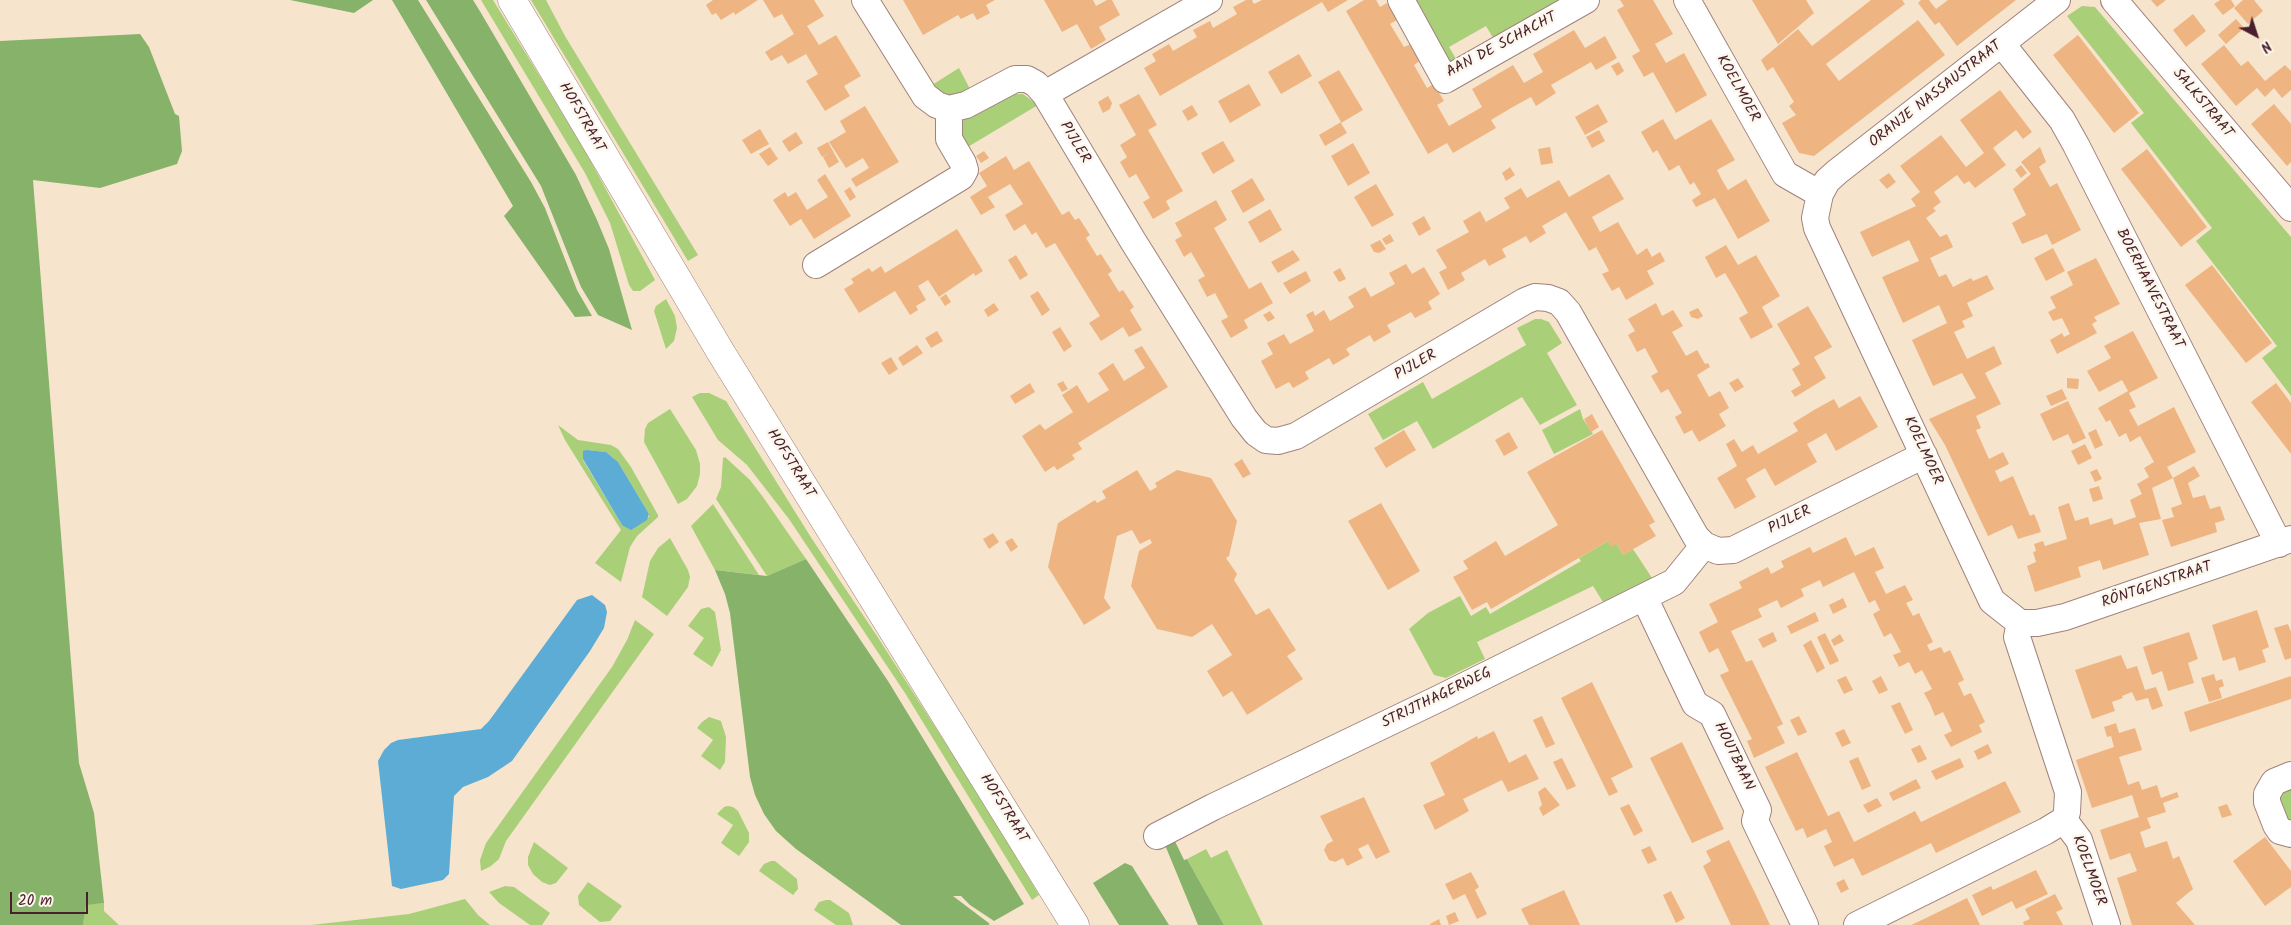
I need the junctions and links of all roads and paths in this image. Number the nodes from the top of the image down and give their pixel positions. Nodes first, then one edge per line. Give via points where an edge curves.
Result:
1 (512, 0) edge
2 (865, 0) edge
3 (1209, 0) edge
4 (1401, 0) edge
5 (1586, 0) edge
6 (1687, 0) edge
7 (2057, 0) edge
8 (2114, 0) edge
9 (2002, 44) junction
10 (1045, 94) junction
11 (949, 109) junction
12 (1820, 194) junction
13 (2291, 208) edge
14 (816, 265) dead end
15 (1924, 455) junction
16 (2285, 542) edge
17 (1704, 545) junction
18 (1644, 597) junction
19 (2020, 623) junction
20 (2291, 775) edge
21 (2064, 820) junction
22 (2291, 834) edge
23 (1157, 836) dead end
24 (1075, 925) edge
25 (1805, 925) edge
26 (1858, 925) edge
27 (2107, 925) edge

1 - 24 main road, HOFSTRAAT via 720,351
2 - 11 street via 925,96
3 - 10 street
4 - 5 street, AAN DE SCHACHT via 1445,80
6 - 12 street, KOELMOER via 1785,174
7 - 9 street, ORANJE NASSAUSTRAAT
8 - 13 street, SALKSTRAAT
9 - 12 street, ORANJE NASSAUSTRAAT via 1837,172
9 - 16 street, BOERHAAVESTRAAT via 2062,120
10 - 11 street, PIJLER via 1027,79 1016,79 966,106
10 - 17 street, PIJLER via 1138,249 1256,433 1266,440 1278,441 1296,436 1526,301 1548,298 1559,302 1568,312 1684,521
11 - 14 street via 949,139 963,163 965,170 961,177
12 - 15 street, KOELMOER via 1815,212 1817,228
15 - 17 street, PIJLER via 1733,550 1718,551
15 - 19 street, KOELMOER via 1992,601
16 - 19 street, RÖNTGENSTRAAT via 2065,617
17 - 18 street, STRIJTHAGERWEG via 1674,582
18 - 23 street, STRIJTHAGERWEG
18 - 25 street, HOUTBAAN via 1695,704 1712,714 1758,810 1755,821
19 - 21 street, KOELMOER via 2017,637 2068,792
20 - 22 street via 2274,782 2267,794 2267,802 2280,831
21 - 26 street
21 - 27 street, KOELMOER via 2079,840

